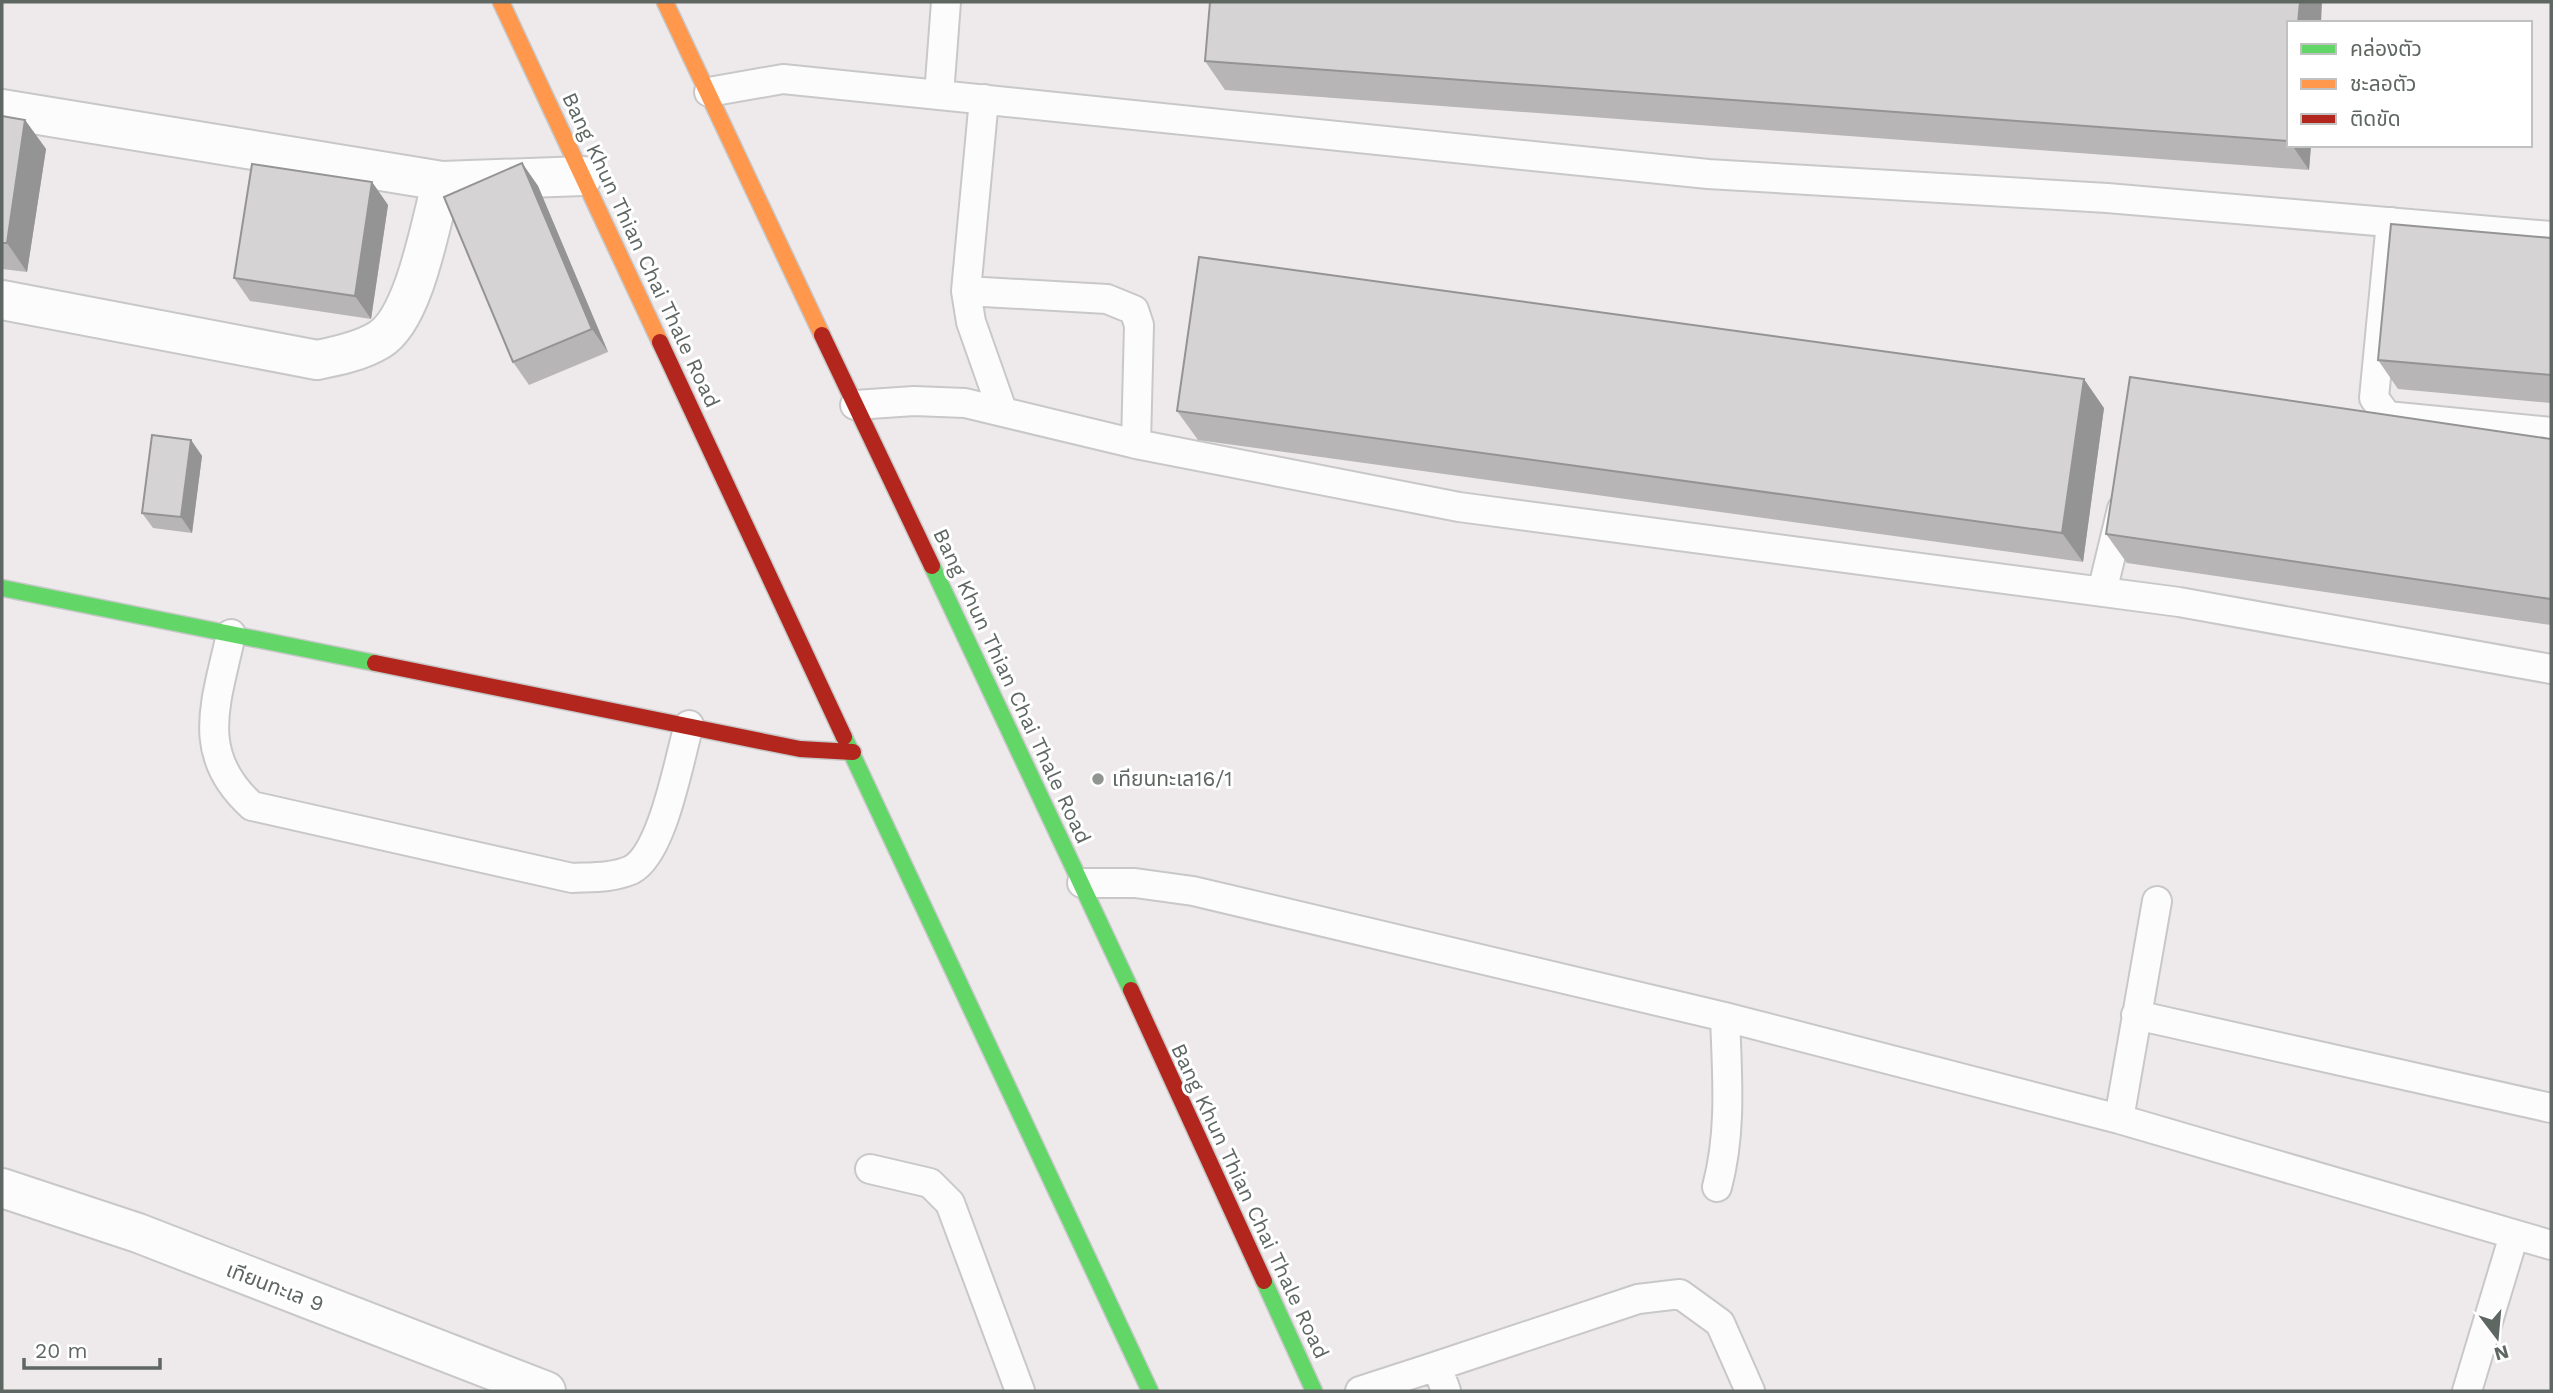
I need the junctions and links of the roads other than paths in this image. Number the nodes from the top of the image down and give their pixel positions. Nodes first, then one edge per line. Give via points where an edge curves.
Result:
1 (501, 2) edge
2 (664, 2) edge
3 (946, 2) edge
4 (709, 92) junction
5 (939, 94) junction
6 (984, 99) junction
7 (2, 109) edge
8 (583, 176) junction
9 (442, 181) junction
10 (2391, 222) junction
11 (2551, 236) edge
12 (966, 290) junction
13 (2, 300) edge
14 (855, 405) junction
15 (1002, 410) junction
16 (2551, 432) edge
17 (1136, 444) junction
18 (2127, 487) edge
19 (2, 588) edge
20 (2102, 592) junction
21 (231, 634) junction
22 (2551, 669) edge
23 (689, 725) junction
24 (853, 752) junction
25 (1082, 883) junction
26 (2157, 901) dead end
27 (2136, 1016) junction
28 (1725, 1017) junction
29 (2551, 1108) edge
30 (2119, 1119) junction
31 (870, 1169) dead end
32 (1717, 1187) dead end
33 (2, 1188) edge
34 (2514, 1235) junction
35 (2551, 1245) edge
36 (1441, 1379) edge
37 (545, 1391) edge
38 (1020, 1391) edge
39 (1150, 1391) edge
40 (1314, 1391) edge
41 (1360, 1391) edge
42 (1750, 1391) edge
43 (2467, 1391) edge

1 - 8 main road, Bang Khun Thian Chai Thale Road
2 - 4 main road, Bang Khun Thian Chai Thale Road
3 - 5 lane
4 - 5 lane via 783,79
4 - 14 main road, Bang Khun Thian Chai Thale Road
5 - 6 lane
6 - 10 lane via 1708,174 2107,198
6 - 12 lane
7 - 9 street
8 - 9 street
8 - 24 main road, Bang Khun Thian Chai Thale Road
9 - 13 street via 410,303 382,339 341,355 317,360
10 - 11 lane
10 - 16 lane via 2374,398 2386,416
12 - 15 lane via 971,322
12 - 17 lane via 1107,299 1134,310 1139,325
14 - 15 lane via 927,401
14 - 25 main road, Bang Khun Thian Chai Thale Road
15 - 17 lane
17 - 20 lane via 1459,507
18 - 20 lane
19 - 21 main road
20 - 22 lane
21 - 23 main road
21 - 23 lane via 212,727 220,765 232,789 252,806 572,878 617,875 635,868 655,843
23 - 24 main road via 800,749
24 - 39 main road, Bang Khun Thian Chai Thale Road
25 - 28 lane via 1135,883 1193,891
25 - 40 main road, Bang Khun Thian Chai Thale Road
26 - 27 lane
27 - 29 lane
27 - 30 lane
28 - 30 lane
28 - 32 lane via 1727,1131
30 - 34 lane
31 - 38 lane via 930,1183 950,1203
33 - 37 street, เทียนทะเล 9 via 138,1233
34 - 35 lane
34 - 43 lane
36 - 41 lane
36 - 42 lane via 1638,1298 1679,1294 1720,1323

